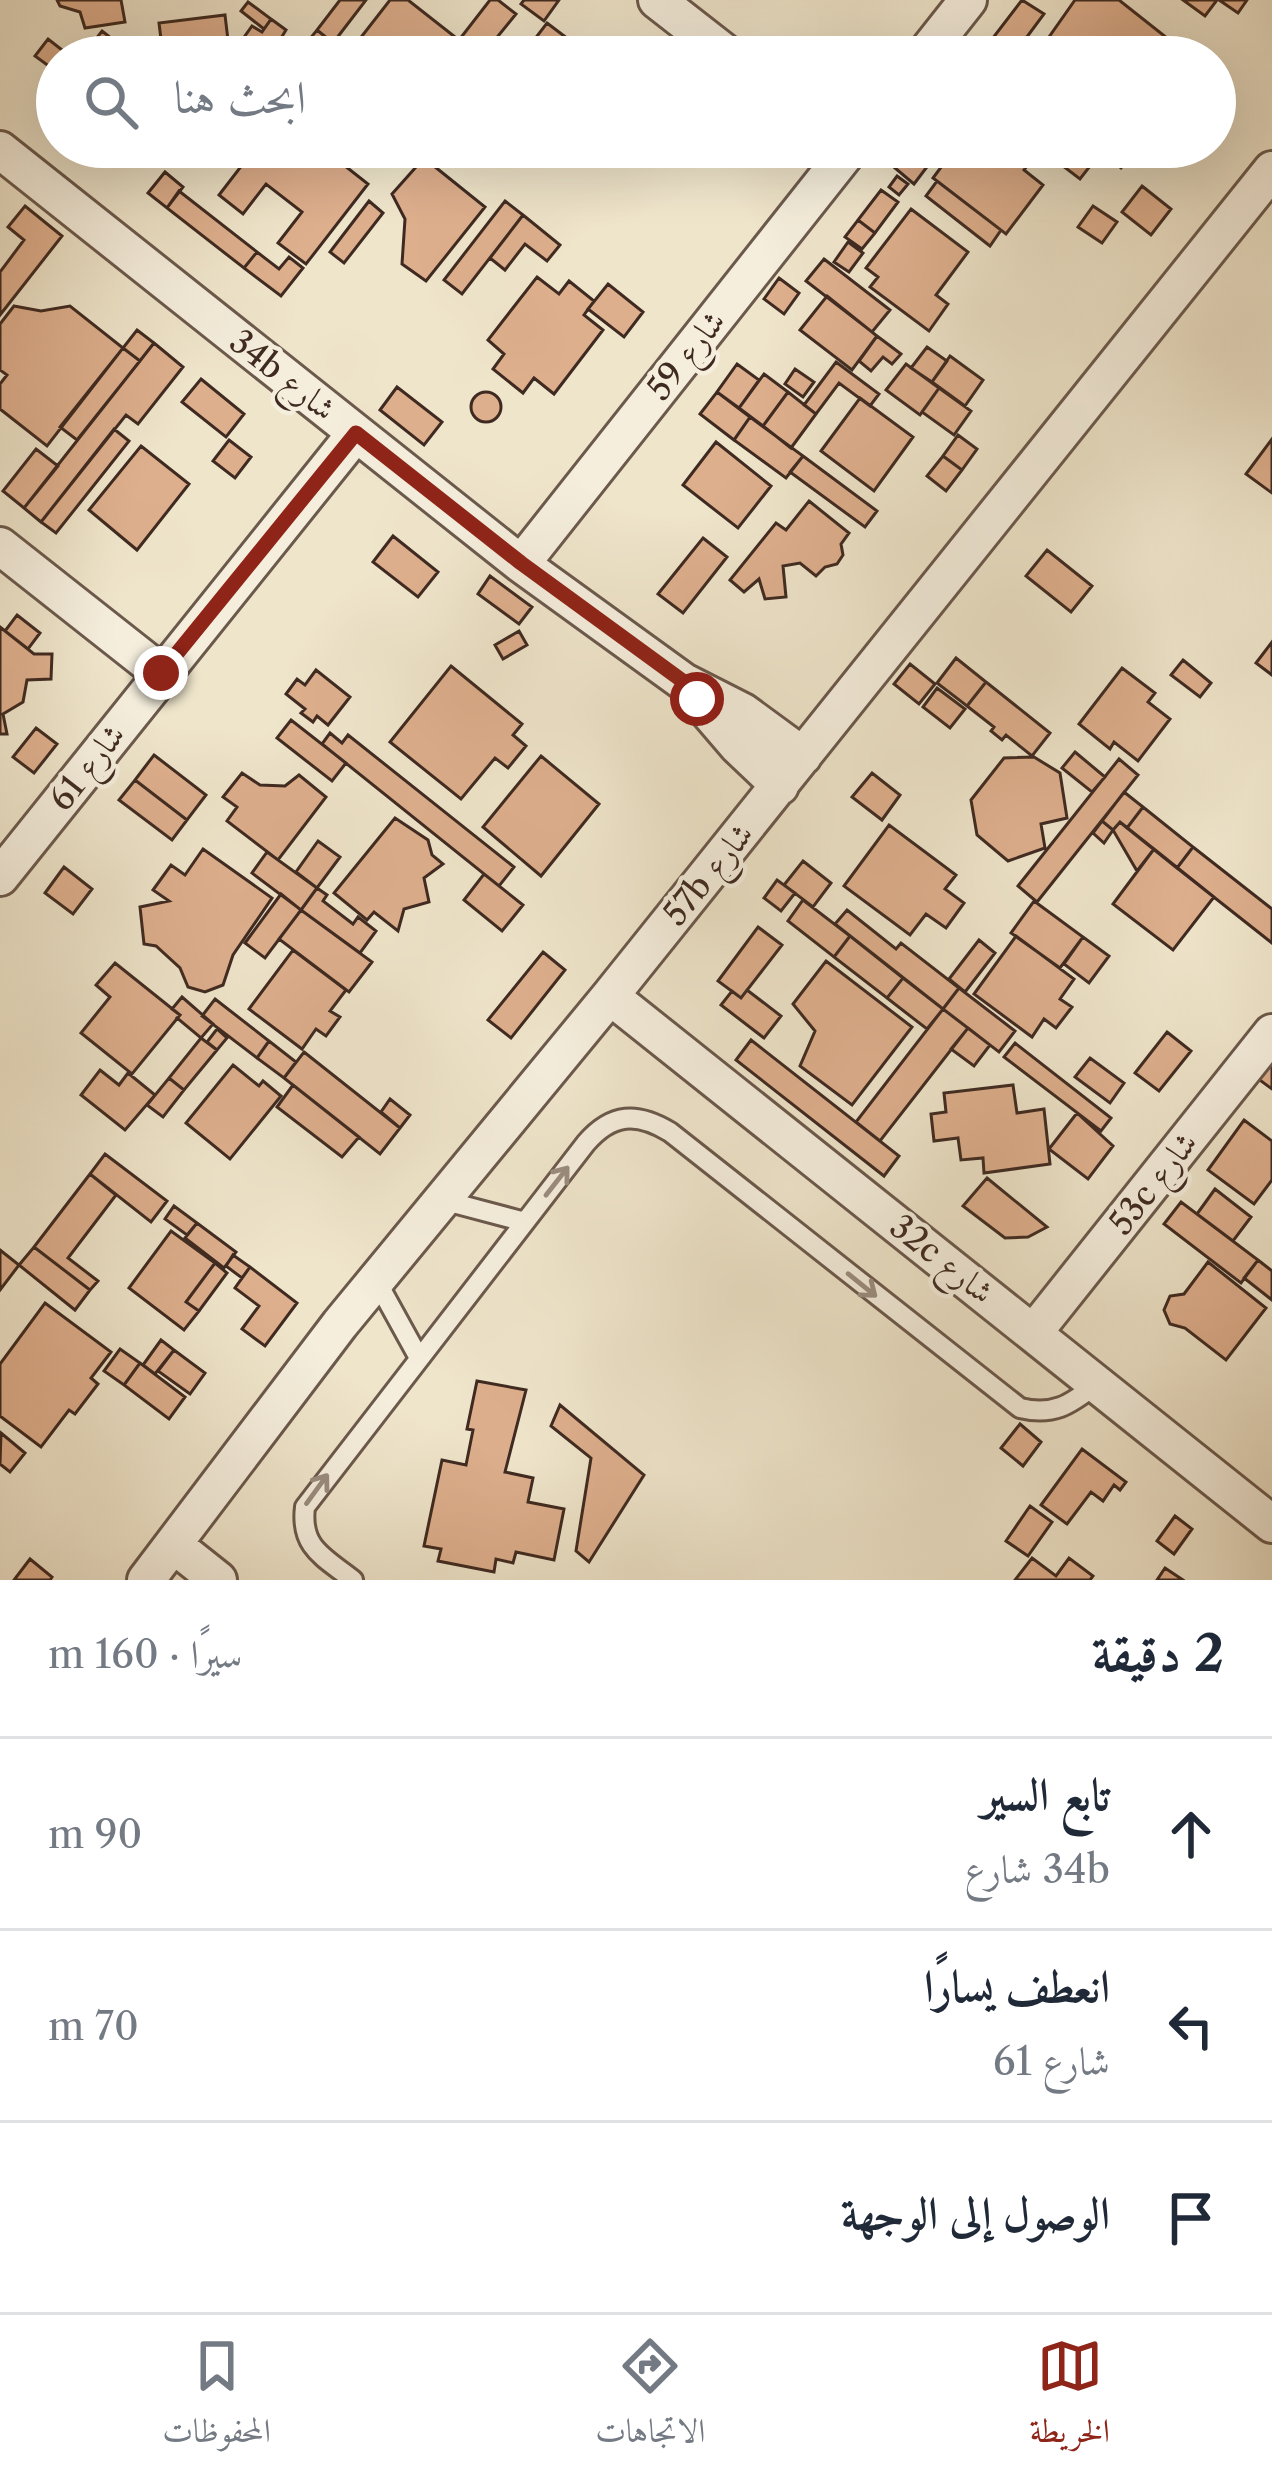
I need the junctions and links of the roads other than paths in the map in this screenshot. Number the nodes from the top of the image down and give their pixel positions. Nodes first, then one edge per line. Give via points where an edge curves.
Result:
1 (658, 0) edge
2 (968, 0) edge
3 (703, 36) edge
4 (940, 36) edge
5 (0, 150) edge
6 (832, 168) edge
7 (1272, 170) edge
8 (356, 433) junction
9 (0, 546) edge
10 (521, 563) junction
11 (161, 673) junction
12 (684, 682) junction
13 (803, 757) junction
14 (780, 785) junction
15 (0, 877) edge
16 (610, 996) junction
17 (1272, 1033) edge
18 (442, 1200) junction
19 (525, 1222) junction
20 (376, 1280) junction
21 (1034, 1332) junction
22 (419, 1358) junction
23 (1095, 1385) junction
24 (1272, 1524) edge
25 (174, 1545) junction
26 (146, 1580) edge
27 (218, 1580) edge
28 (353, 1580) edge

1 - 3 street
2 - 4 street
5 - 8 street, 34b شارع
6 - 10 street, شارع 59
7 - 13 street, 57b شارع
8 - 10 street, 34b شارع
8 - 11 street, شارع 61
9 - 11 street
10 - 12 street, 34b شارع
11 - 15 street, شارع 61
12 - 13 street, 34b شارع via 743,712
12 - 14 street, 34b شارع
13 - 14 street, 57b شارع
14 - 16 street, 57b شارع
16 - 18 street, 57b شارع
16 - 21 street, 32c شارع
17 - 21 street, 53c شارع
18 - 19 lane
18 - 20 street, 57b شارع
19 - 22 lane
19 -> 23 lane via 599,1128 636,1116 670,1132 1020,1408 1060,1409
20 - 22 lane
20 - 25 street, 57b شارع
21 - 23 street, 32c شارع
28 -> 22 lane via 310,1545 305,1507
23 - 24 street, 32c شارع
25 - 26 street, 57b شارع
25 - 27 street

